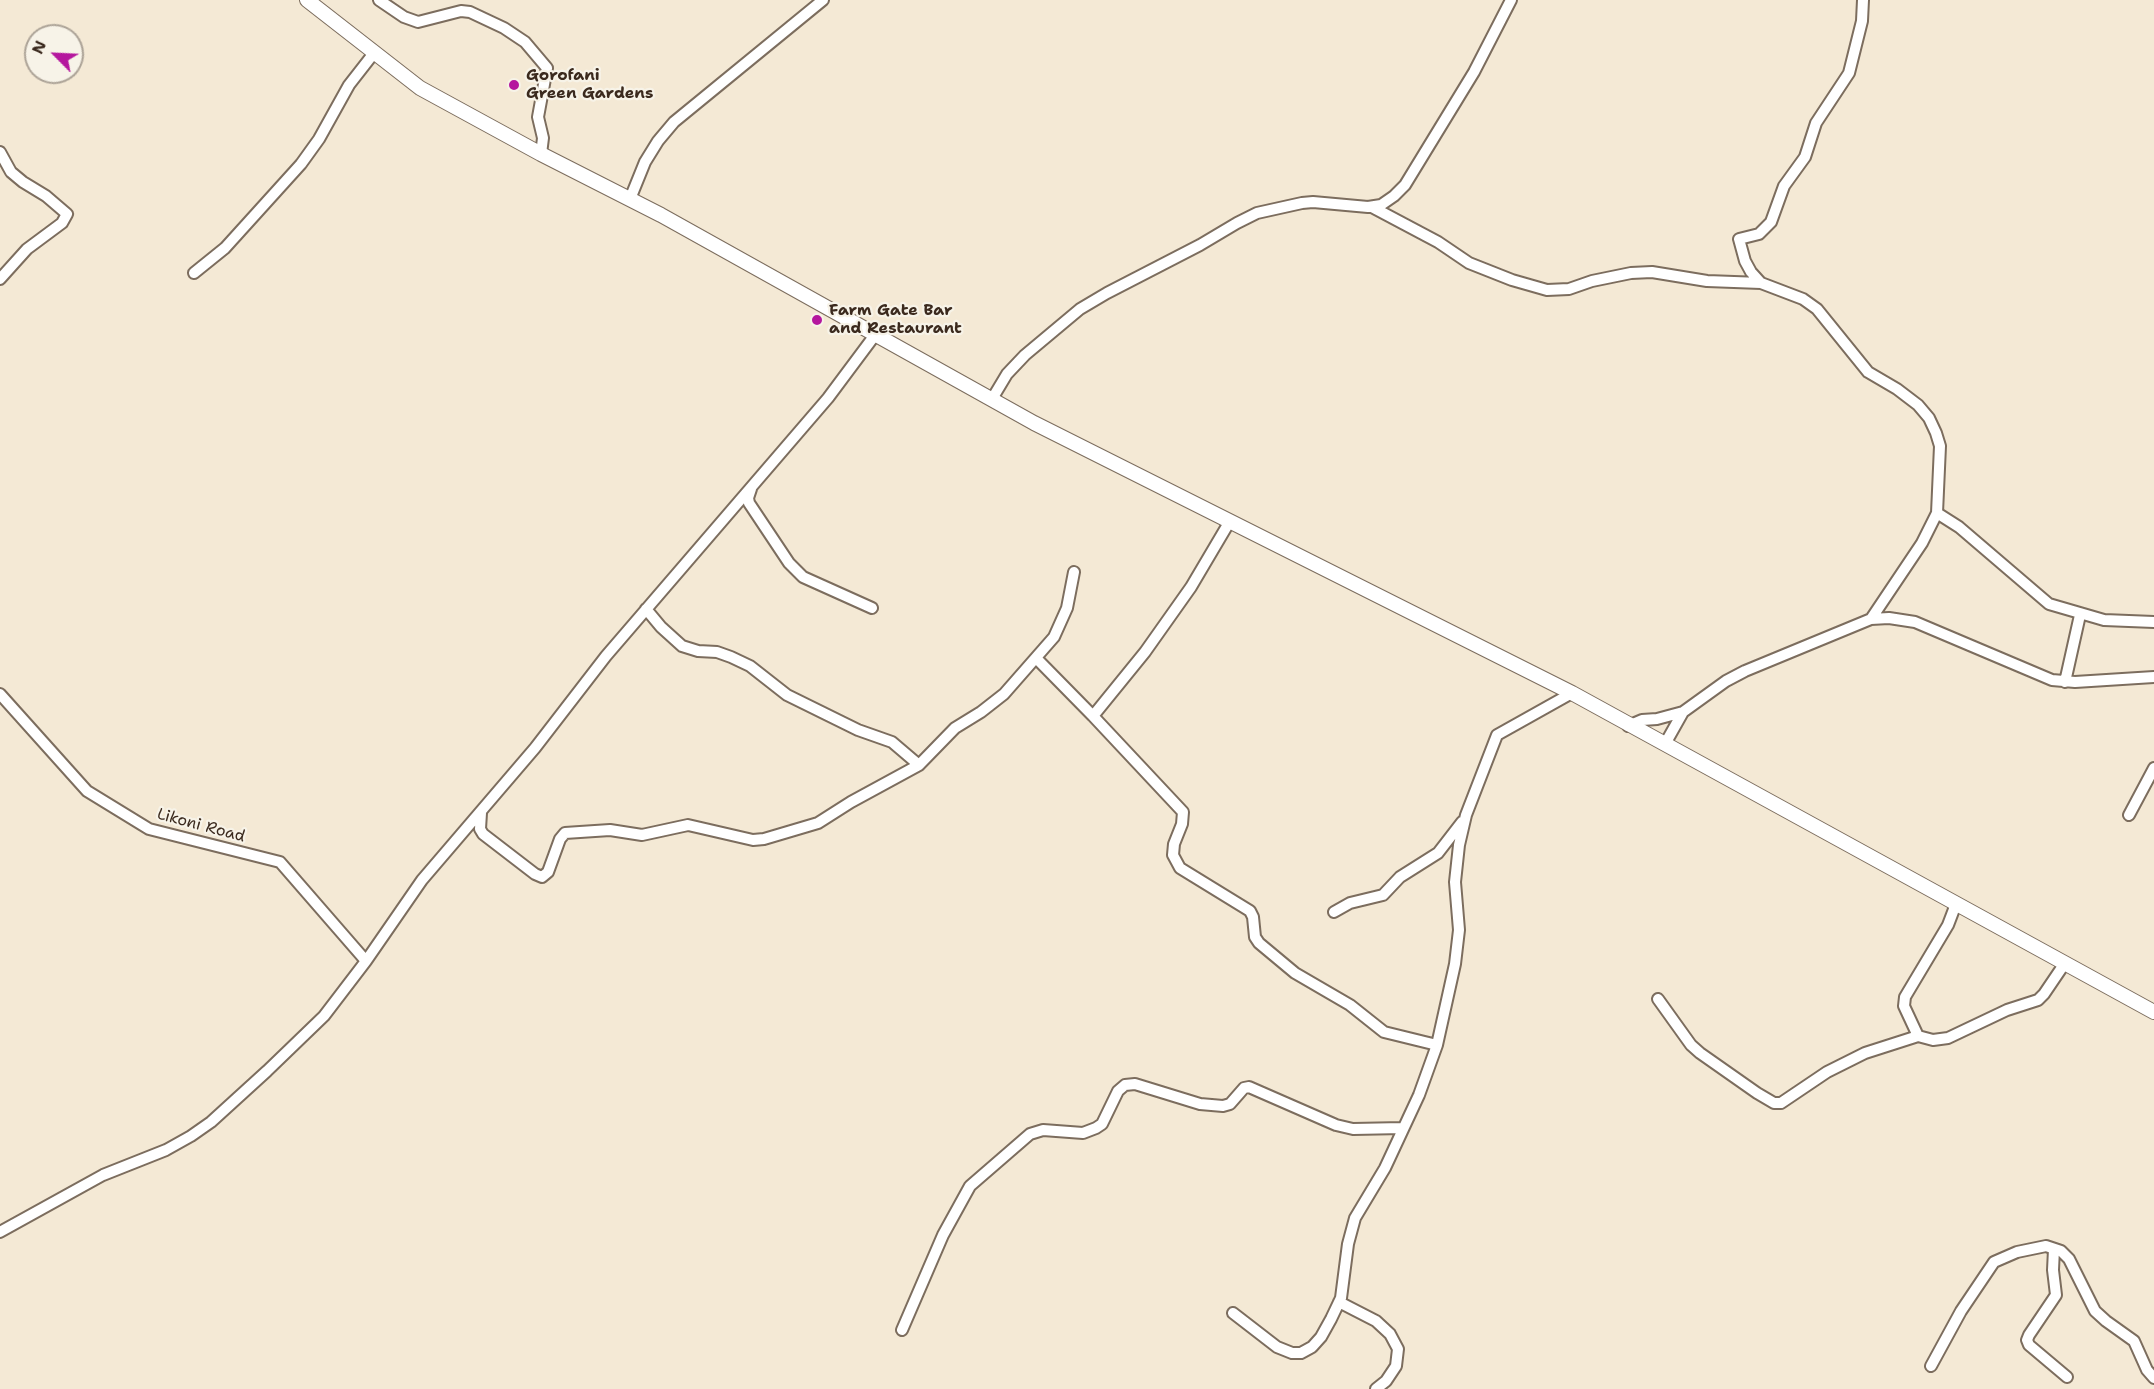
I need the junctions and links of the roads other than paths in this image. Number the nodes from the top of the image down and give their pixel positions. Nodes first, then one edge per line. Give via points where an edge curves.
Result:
1 (307, 0) edge
2 (379, 0) edge
3 (823, 0) edge
4 (1511, 0) edge
5 (1863, 0) edge
6 (374, 53) junction
7 (0, 152) edge
8 (541, 154) junction
9 (630, 199) junction
10 (1372, 207) junction
11 (194, 273) dead end
12 (0, 279) edge
13 (1761, 283) junction
14 (875, 335) junction
15 (992, 399) junction
16 (752, 486) junction
17 (1937, 513) junction
18 (1230, 522) junction
19 (1074, 572) dead end
20 (646, 609) junction
21 (872, 609) dead end
22 (2080, 615) junction
23 (1871, 619) junction
24 (2154, 622) edge
25 (1036, 658) junction
26 (2154, 677) edge
27 (2066, 682) junction
28 (1572, 693) junction
29 (0, 694) edge
30 (1683, 712) junction
31 (1093, 716) junction
32 (1628, 726) junction
33 (1665, 744) junction
34 (919, 765) junction
35 (2154, 768) edge
36 (481, 813) junction
37 (2129, 815) dead end
38 (1466, 818) junction
39 (1956, 904) junction
40 (1334, 912) dead end
41 (366, 961) junction
42 (2065, 963) junction
43 (1658, 999) dead end
44 (2154, 1012) edge
45 (1918, 1036) junction
46 (1437, 1045) junction
47 (1403, 1128) junction
48 (0, 1232) edge
49 (2054, 1249) junction
50 (1339, 1302) junction
51 (1233, 1313) dead end
52 (902, 1330) dead end
53 (1931, 1366) dead end
54 (2067, 1377) dead end
55 (2154, 1378) edge
56 (1376, 1389) edge

1 - 6 street
2 - 8 street via 418,22 470,12 525,42 547,68 538,117 543,138
3 - 9 street via 674,122 645,162
4 - 10 street via 1474,72 1405,184 1394,196
5 - 13 street via 1862,21 1845,81 1816,123 1805,157 1784,186 1771,222 1759,234 1740,239 1745,261
6 - 8 street via 420,88
6 - 11 street via 349,85 302,164 232,241
7 - 12 street via 11,172 67,214 62,224 27,249
8 - 9 street
9 - 14 street
10 - 13 street via 1469,263 1547,290 1652,272 1707,281
10 - 15 street via 1313,202 1247,218 1080,309 1025,355
13 - 17 street via 1803,299 1817,309 1868,372 1897,389 1929,418 1940,446
14 - 15 street
14 - 16 street via 828,398
15 - 18 street
16 - 20 street
16 - 21 street via 748,501 789,563 803,577
17 - 22 street via 1959,526 2049,604
17 - 23 street via 1922,543
18 - 28 street
18 - 31 street via 1191,587
19 - 25 street via 1067,608 1054,637
20 - 34 street via 682,646 717,652 750,666 787,695 892,742
20 - 36 street
22 - 24 street
22 - 27 street
23 - 27 street via 1915,622 2042,676
23 - 30 street via 1726,681
25 - 31 street
25 - 34 street via 1004,694 955,728
26 - 27 street
28 - 32 street
28 - 38 street via 1497,735
29 - 41 street, Likoni Road via 87,791 149,829 280,862
30 - 32 street
30 - 33 street
31 - 46 street via 1183,812 1173,855 1180,868 1250,911 1259,943 1295,973 1350,1005 1384,1032
32 - 33 street
33 - 39 street
34 - 36 street via 818,824 764,839 738,838 688,825 642,835 610,830 566,833 542,877 483,834
35 - 37 street
36 - 41 street via 422,880
38 - 40 street via 1438,853 1400,877 1383,895 1350,903
38 - 46 street via 1455,882 1459,930 1455,964
39 - 42 street
39 - 45 street via 1948,925 1905,997 1904,1006
41 - 48 street via 324,1016 211,1122 166,1150 103,1175
42 - 44 street
42 - 45 street via 2038,1000 1948,1038
43 - 45 street via 1691,1045 1774,1103 1781,1103 1827,1072 1865,1053
46 - 47 street
47 - 50 street via 1352,1226
47 - 52 street via 1353,1129 1336,1125 1249,1087 1223,1106 1200,1104 1135,1084 1125,1085 1096,1128 1030,1134 970,1186 943,1235
49 - 53 street via 2046,1246 2017,1252 1994,1262
49 - 54 street via 2056,1295 2027,1340
49 - 55 street via 2069,1259 2095,1311 2134,1341
50 - 51 street via 1321,1337 1301,1353 1277,1347
50 - 56 street via 1376,1321 1398,1349 1396,1366

